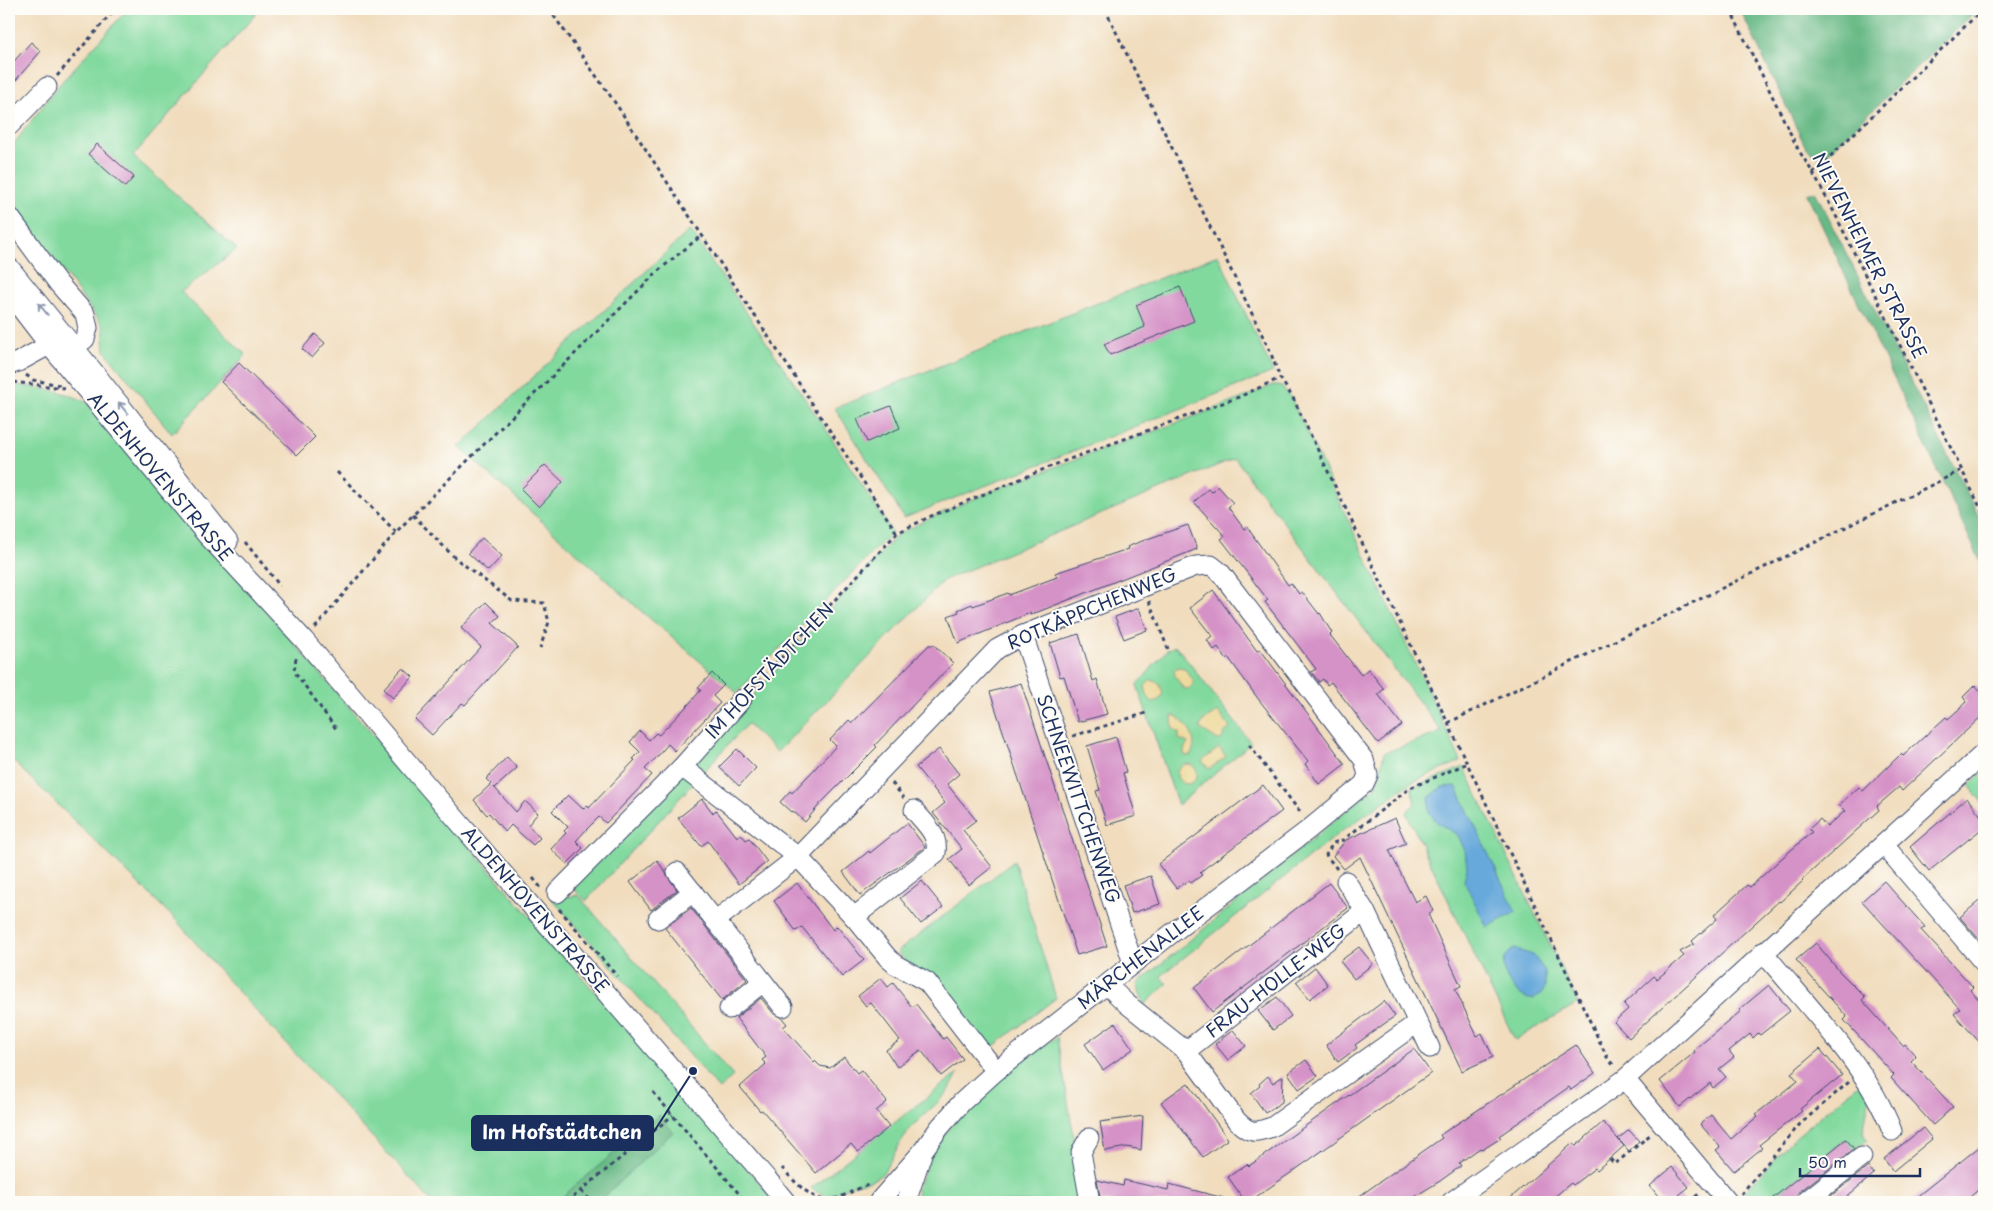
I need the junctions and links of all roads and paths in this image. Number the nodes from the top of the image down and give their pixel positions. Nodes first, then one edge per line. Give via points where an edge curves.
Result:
1 (115, 9) edge
2 (549, 9) edge
3 (1105, 9) edge
4 (1730, 9) edge
5 (1983, 9) edge
6 (47, 87) joint
7 (9, 126) edge
8 (1813, 173) junction
9 (9, 216) edge
10 (702, 235) junction
11 (9, 267) edge
12 (9, 293) edge
13 (49, 345) junction
14 (74, 347) junction
15 (13, 363) edge
16 (1280, 378) junction
17 (9, 382) edge
18 (80, 384) junction
19 (1962, 470) junction
20 (337, 472) dead end
21 (413, 515) junction
22 (1984, 515) edge
23 (396, 532) junction
24 (897, 534) junction
25 (241, 537) dead end
26 (280, 587) dead end
27 (1143, 587) junction
28 (309, 622) dead end
29 (313, 635) junction
30 (1023, 635) junction
31 (540, 648) dead end
32 (1168, 649) dead end
33 (742, 699) joint
34 (1146, 713) dead end
35 (1448, 723) junction
36 (337, 730) dead end
37 (1058, 740) junction
38 (1249, 745) dead end
39 (1984, 753) edge
40 (1468, 763) junction
41 (682, 767) junction
42 (881, 773) junction
43 (1368, 775) joint
44 (914, 810) joint
45 (1318, 822) junction
46 (1884, 845) junction
47 (1326, 855) dead end
48 (798, 857) junction
49 (677, 872) dead end
50 (532, 878) dead end
51 (1346, 881) dead end
52 (693, 892) junction
53 (553, 897) junction
54 (1365, 911) junction
55 (854, 916) junction
56 (658, 919) dead end
57 (715, 921) junction
58 (1763, 952) junction
59 (1981, 954) edge
60 (1134, 963) junction
61 (620, 980) dead end
62 (763, 982) junction
63 (1107, 985) junction
64 (783, 1007) dead end
65 (729, 1009) dead end
66 (1417, 1023) junction
67 (1430, 1048) dead end
68 (1186, 1051) junction
69 (996, 1071) junction
70 (1862, 1071) junction
71 (1625, 1079) junction
72 (653, 1092) dead end
73 (673, 1115) junction
74 (1662, 1124) junction
75 (1892, 1131) dead end
76 (1089, 1138) dead end
77 (922, 1152) junction
78 (1862, 1157) dead end
79 (1610, 1159) dead end
80 (779, 1164) dead end
81 (768, 1180) junction
82 (581, 1191) junction
83 (879, 1198) edge
84 (1734, 1199) edge
85 (833, 1201) edge
86 (567, 1202) edge
87 (592, 1202) edge
88 (746, 1202) edge
89 (786, 1202) edge
90 (801, 1202) edge
91 (906, 1202) edge
92 (1090, 1202) edge
93 (1450, 1202) edge
94 (1805, 1202) edge

1 - 6 path
2 - 10 path
3 - 16 path via 1266,342
4 - 8 path, NIEVENHEIMER STRASSE via 1798,149
5 - 8 path
6 - 7 street
8 - 19 path, NIEVENHEIMER STRASSE
9 - 14 street via 85,314 88,328 85,339
10 - 21 path via 658,272
10 - 24 path
14 -> 11 street, ALDENHOVENSTRASSE
12 - 13 street, ALDENHOVENSTRASSE
13 - 14 street
13 - 15 street
13 - 18 street, ALDENHOVENSTRASSE
29 -> 14 street, ALDENHOVENSTRASSE via 182,483
15 - 18 path via 33,380 73,386
16 - 24 path, IM HOFSTÄDTCHEN via 1240,397 1059,463 929,517
16 - 35 path via 1293,398
17 - 18 path via 74,390
18 - 29 street, ALDENHOVENSTRASSE via 204,533
19 - 22 path, NIEVENHEIMER STRASSE
19 - 35 path
20 - 23 path
21 - 23 path
21 - 31 path via 455,558 512,601 544,603 549,622
23 - 29 path
24 - 33 path, IM HOFSTÄDTCHEN
25 - 26 path
27 - 30 street, ROTKÄPPCHENWEG
27 - 32 path
27 - 43 street, ROTKÄPPCHENWEG via 1196,566 1211,566 1220,572 1364,760
28 - 29 path
29 - 36 path via 297,656 294,671
29 - 81 street, ALDENHOVENSTRASSE via 419,776
30 - 37 street, SCHNEEWITTCHENWEG
30 - 42 street, ROTKÄPPCHENWEG via 997,649
33 - 41 street, IM HOFSTÄDTCHEN
34 - 37 path
35 - 40 path
37 - 60 street, SCHNEEWITTCHENWEG
38 - 45 path via 1300,812 1306,807
39 - 46 street
40 - 47 path via 1410,788 1343,840 1333,843
40 - 71 path via 1608,1059
41 - 48 street
41 - 53 street, IM HOFSTÄDTCHEN
42 - 44 path
42 - 48 street, ROTKÄPPCHENWEG
43 - 45 street, MÄRCHENALLEE via 1364,784
44 - 55 street via 934,834 936,853
45 - 60 street, MÄRCHENALLEE
46 - 58 street
46 - 59 street
48 - 55 street
48 - 57 street, ROTKÄPPCHENWEG
49 - 52 street
50 - 53 path
51 - 54 street, FRAU-HOLLE-WEG
52 - 56 street
52 - 57 street
53 - 61 path
54 - 66 street, FRAU-HOLLE-WEG
54 - 68 street, FRAU-HOLLE-WEG
55 - 69 street via 888,958 927,982
57 - 62 street
58 - 70 street
58 - 71 street
60 - 63 street, MÄRCHENALLEE
62 - 64 street
62 - 65 street
63 - 68 street via 1127,1004 1156,1019
63 - 69 street, MÄRCHENALLEE
66 - 67 street, FRAU-HOLLE-WEG
66 - 68 street via 1272,1127 1257,1132 1246,1130 1237,1121
69 - 77 street, MÄRCHENALLEE via 962,1102
70 - 75 street
70 - 84 path via 1800,1124
71 - 74 street
71 - 93 street
72 - 73 path
73 - 82 path
73 - 88 path
74 - 79 path via 1615,1164
74 - 84 street
76 - 92 street via 1081,1152
77 - 83 street, MÄRCHENALLEE
77 - 91 street, MÄRCHENALLEE
78 - 94 street
80 - 85 path via 797,1185 815,1197
81 - 89 street, ALDENHOVENSTRASSE
81 - 90 street, ALDENHOVENSTRASSE
82 - 86 path
82 - 87 path
83 - 85 path via 878,1184 858,1188

